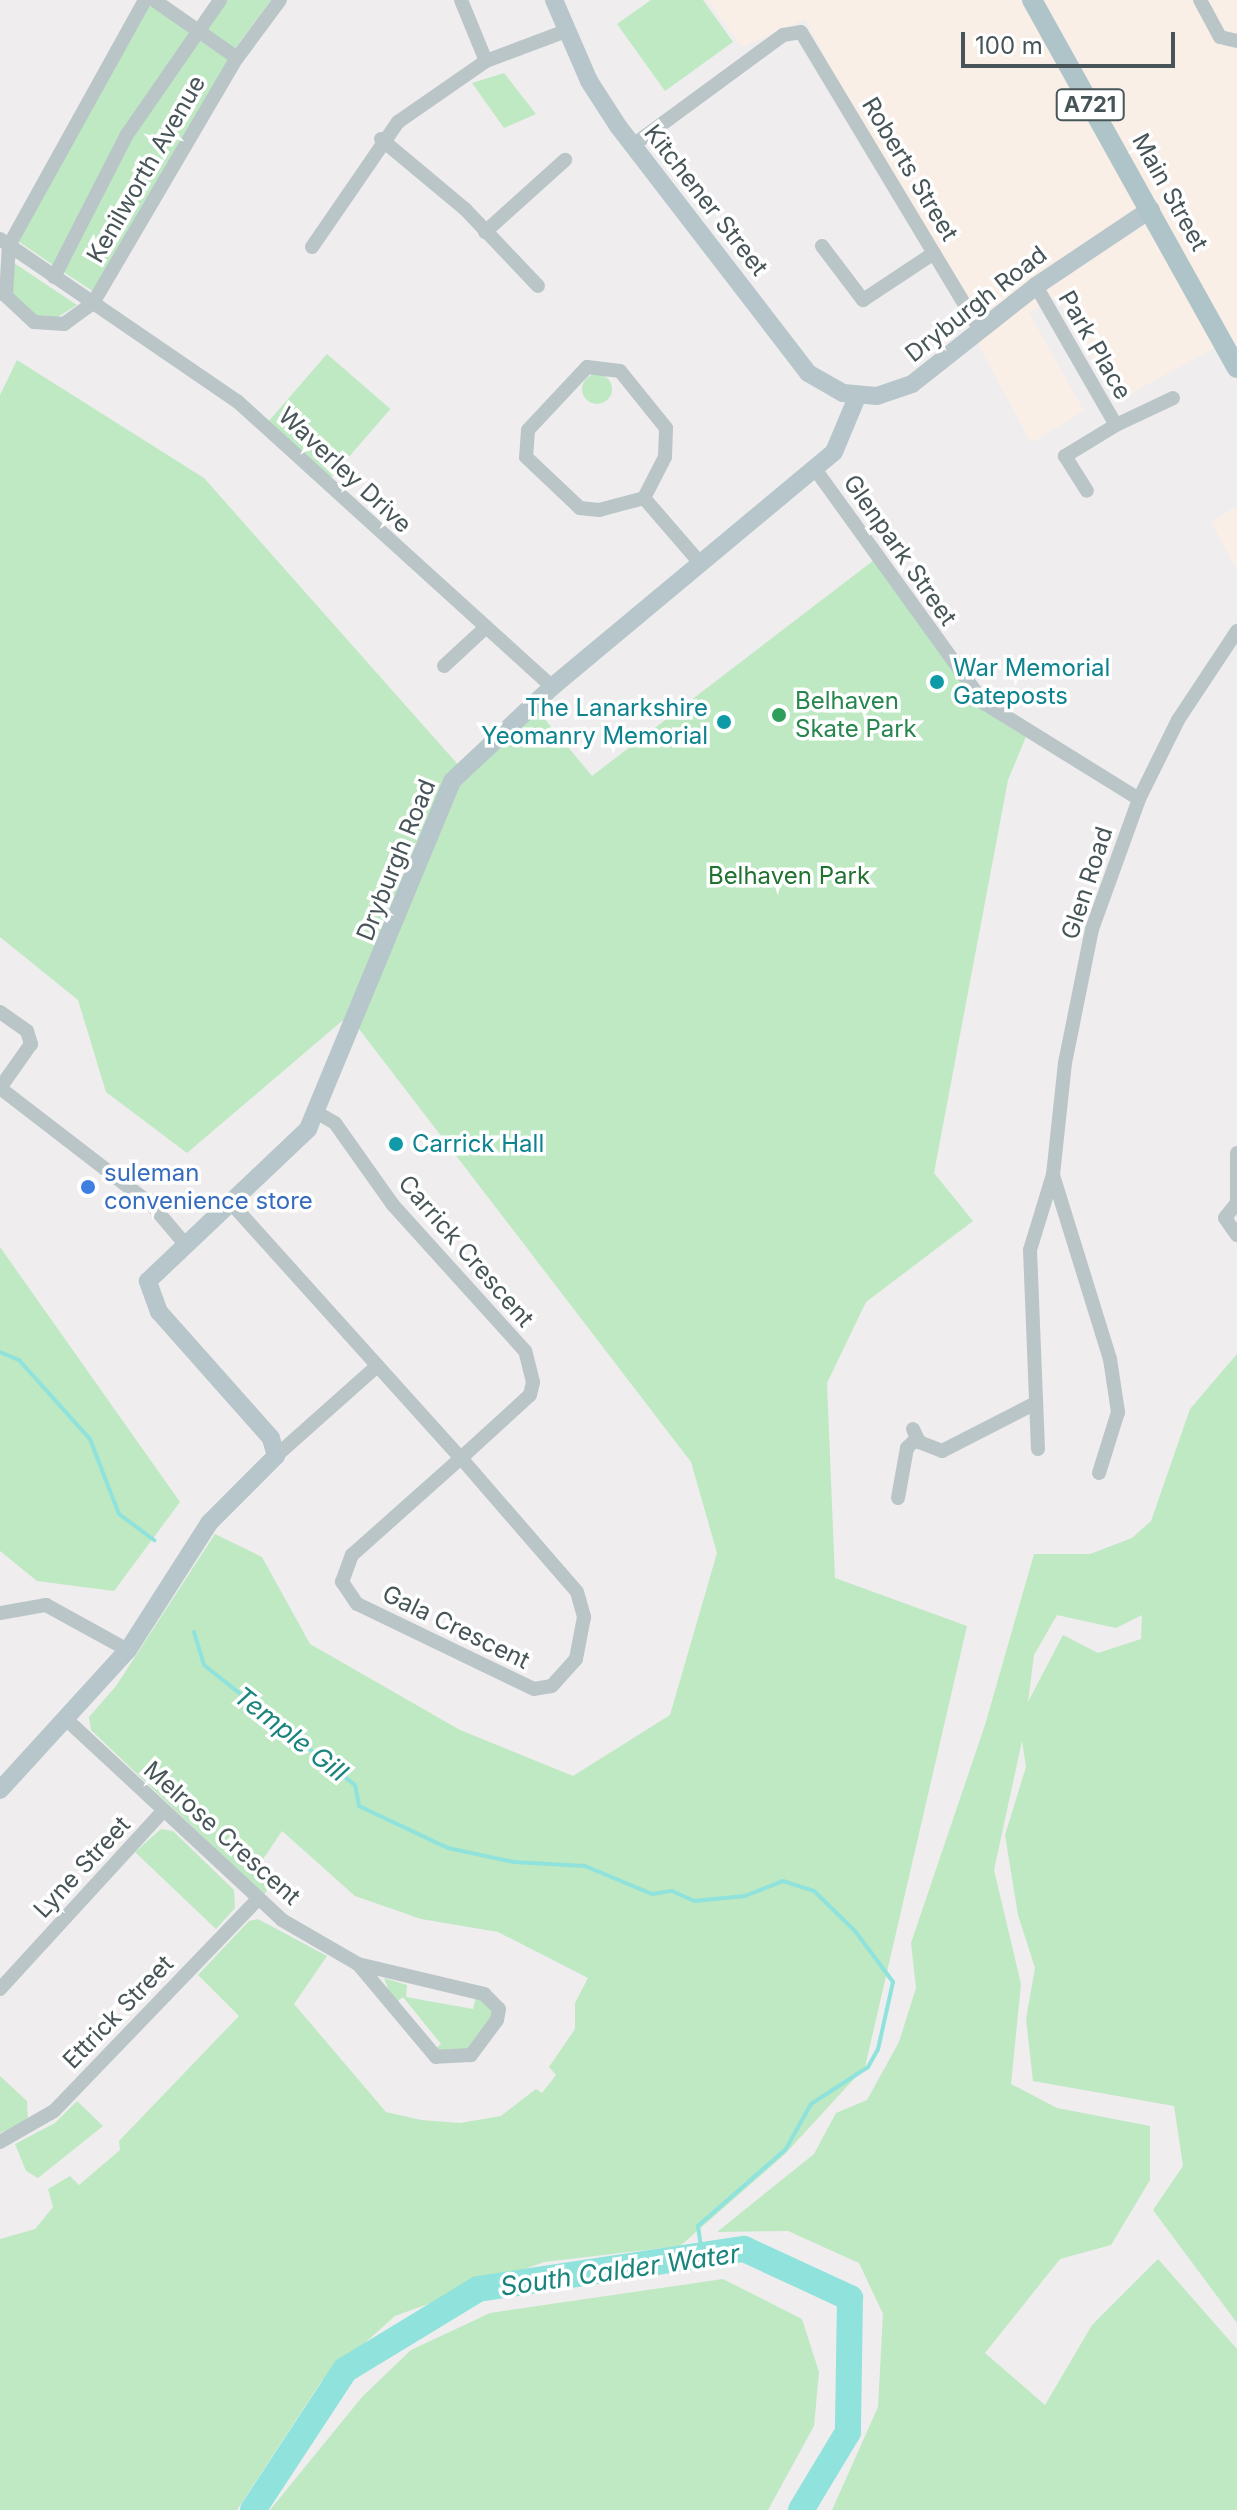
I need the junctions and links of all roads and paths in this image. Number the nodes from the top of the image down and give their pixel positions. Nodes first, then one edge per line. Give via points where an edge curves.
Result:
1 (145, 0) edge
2 (154, 0) edge
3 (220, 0) edge
4 (280, 0) edge
5 (461, 0) edge
6 (554, 0) edge
7 (1032, 0) edge
8 (1200, 0) edge
9 (566, 31) junction
10 (197, 32) junction
11 (1237, 41) edge
12 (237, 58) junction
13 (486, 61) junction
14 (381, 139) junction
15 (632, 146) junction
16 (565, 160) dead end
17 (1151, 209) junction
18 (485, 232) junction
19 (5, 242) edge
20 (822, 246) dead end
21 (312, 247) dead end
22 (934, 253) junction
23 (54, 277) junction
24 (538, 286) dead end
25 (1036, 286) junction
26 (93, 303) junction
27 (980, 330) junction
28 (1237, 368) edge
29 (857, 397) junction
30 (1173, 398) dead end
31 (1116, 425) junction
32 (815, 469) junction
33 (1087, 491) dead end
34 (644, 498) junction
35 (701, 564) junction
36 (484, 629) junction
37 (1237, 631) edge
38 (444, 666) dead end
39 (552, 687) junction
40 (1139, 799) junction
41 (0, 1012) edge
42 (0, 1088) edge
43 (316, 1112) junction
44 (1237, 1153) edge
45 (1053, 1175) junction
46 (231, 1203) junction
47 (1237, 1203) edge
48 (1237, 1235) edge
49 (185, 1244) junction
50 (377, 1366) junction
51 (1034, 1404) junction
52 (1038, 1449) dead end
53 (276, 1456) junction
54 (461, 1458) junction
55 (1099, 1473) dead end
56 (898, 1498) dead end
57 (0, 1613) edge
58 (128, 1650) junction
59 (67, 1720) junction
60 (0, 1790) edge
61 (163, 1811) junction
62 (257, 1900) junction
63 (358, 1964) junction
64 (0, 1989) edge
65 (0, 2142) edge

1 - 19 street
2 - 10 street
3 - 10 street, Kenilworth Avenue
4 - 12 street, Kenilworth Avenue
5 - 13 street
6 - 9 street, Kitchener Street
7 - 17 main road, Main Street / A721
8 - 11 street via 1220,37
9 - 13 street
9 - 15 street, Kitchener Street via 600,100
10 - 12 street
10 - 23 street, Kenilworth Avenue via 126,136
12 - 26 street, Kenilworth Avenue
13 - 14 street
14 - 18 street via 446,191
14 - 21 street
15 - 22 street, Roberts Street via 783,35 801,32
15 - 29 street, Kitchener Street via 808,373
16 - 18 street
17 - 25 street, Dryburgh Road
17 - 28 main road, Main Street / A721
18 - 24 street
19 - 23 street, Waverley Drive
19 - 26 street via 3,279 15,309 53,325
20 - 22 street via 863,300
22 - 27 street, Roberts Street
23 - 26 street, Waverley Drive
25 - 27 street, Dryburgh Road
25 - 31 street, Park Place
26 - 36 street, Waverley Drive via 237,401
27 - 29 street, Dryburgh Road via 912,384
29 - 32 street, Dryburgh Road via 843,440
30 - 31 street, Park Place
31 - 33 street, Park Place via 1065,456
32 - 35 street, Dryburgh Road
32 - 40 street, Glenpark Street via 984,703
34 - 34 street via 665,457 666,428 620,371 587,367 528,430 526,457 580,508 599,510
34 - 35 street
35 - 39 street, Dryburgh Road
36 - 38 street
36 - 39 street, Waverley Drive
37 - 40 street, Glen Road via 1178,720
39 - 43 street, Dryburgh Road via 452,781
40 - 45 street, Glen Road via 1081,979
41 - 42 street via 27,1031 31,1044 26,1059
42 - 49 street via 152,1205
43 - 46 street, Dryburgh Road via 292,1147
43 - 54 street, Carrick Crescent via 335,1123 393,1205 531,1364 530,1395
44 - 47 street
45 - 51 street, Glen Road via 1030,1250
45 - 55 street, Glen Road via 1118,1412
46 - 49 street, Dryburgh Road
46 - 50 street, Gala Crescent
47 - 48 street via 1225,1218
49 - 53 street, Dryburgh Road via 155,1269 149,1297 271,1438
50 - 53 street
50 - 54 street, Gala Crescent
51 - 52 street, Glen Road
51 - 56 street via 952,1448 931,1449 915,1434 907,1448
53 - 58 street via 210,1522
54 - 54 street, Gala Crescent via 352,1555 342,1582 357,1604 534,1689 552,1686 576,1659 583,1603
57 - 58 street via 46,1605
58 - 59 street
59 - 60 street
59 - 61 street, Melrose Crescent
61 - 62 street, Melrose Crescent
61 - 64 street, Lyne Street
62 - 63 street, Melrose Crescent
62 - 65 street, Ettrick Street via 54,2111
63 - 63 street, Melrose Crescent via 436,2057 471,2055 497,2020 499,2009 484,1994

